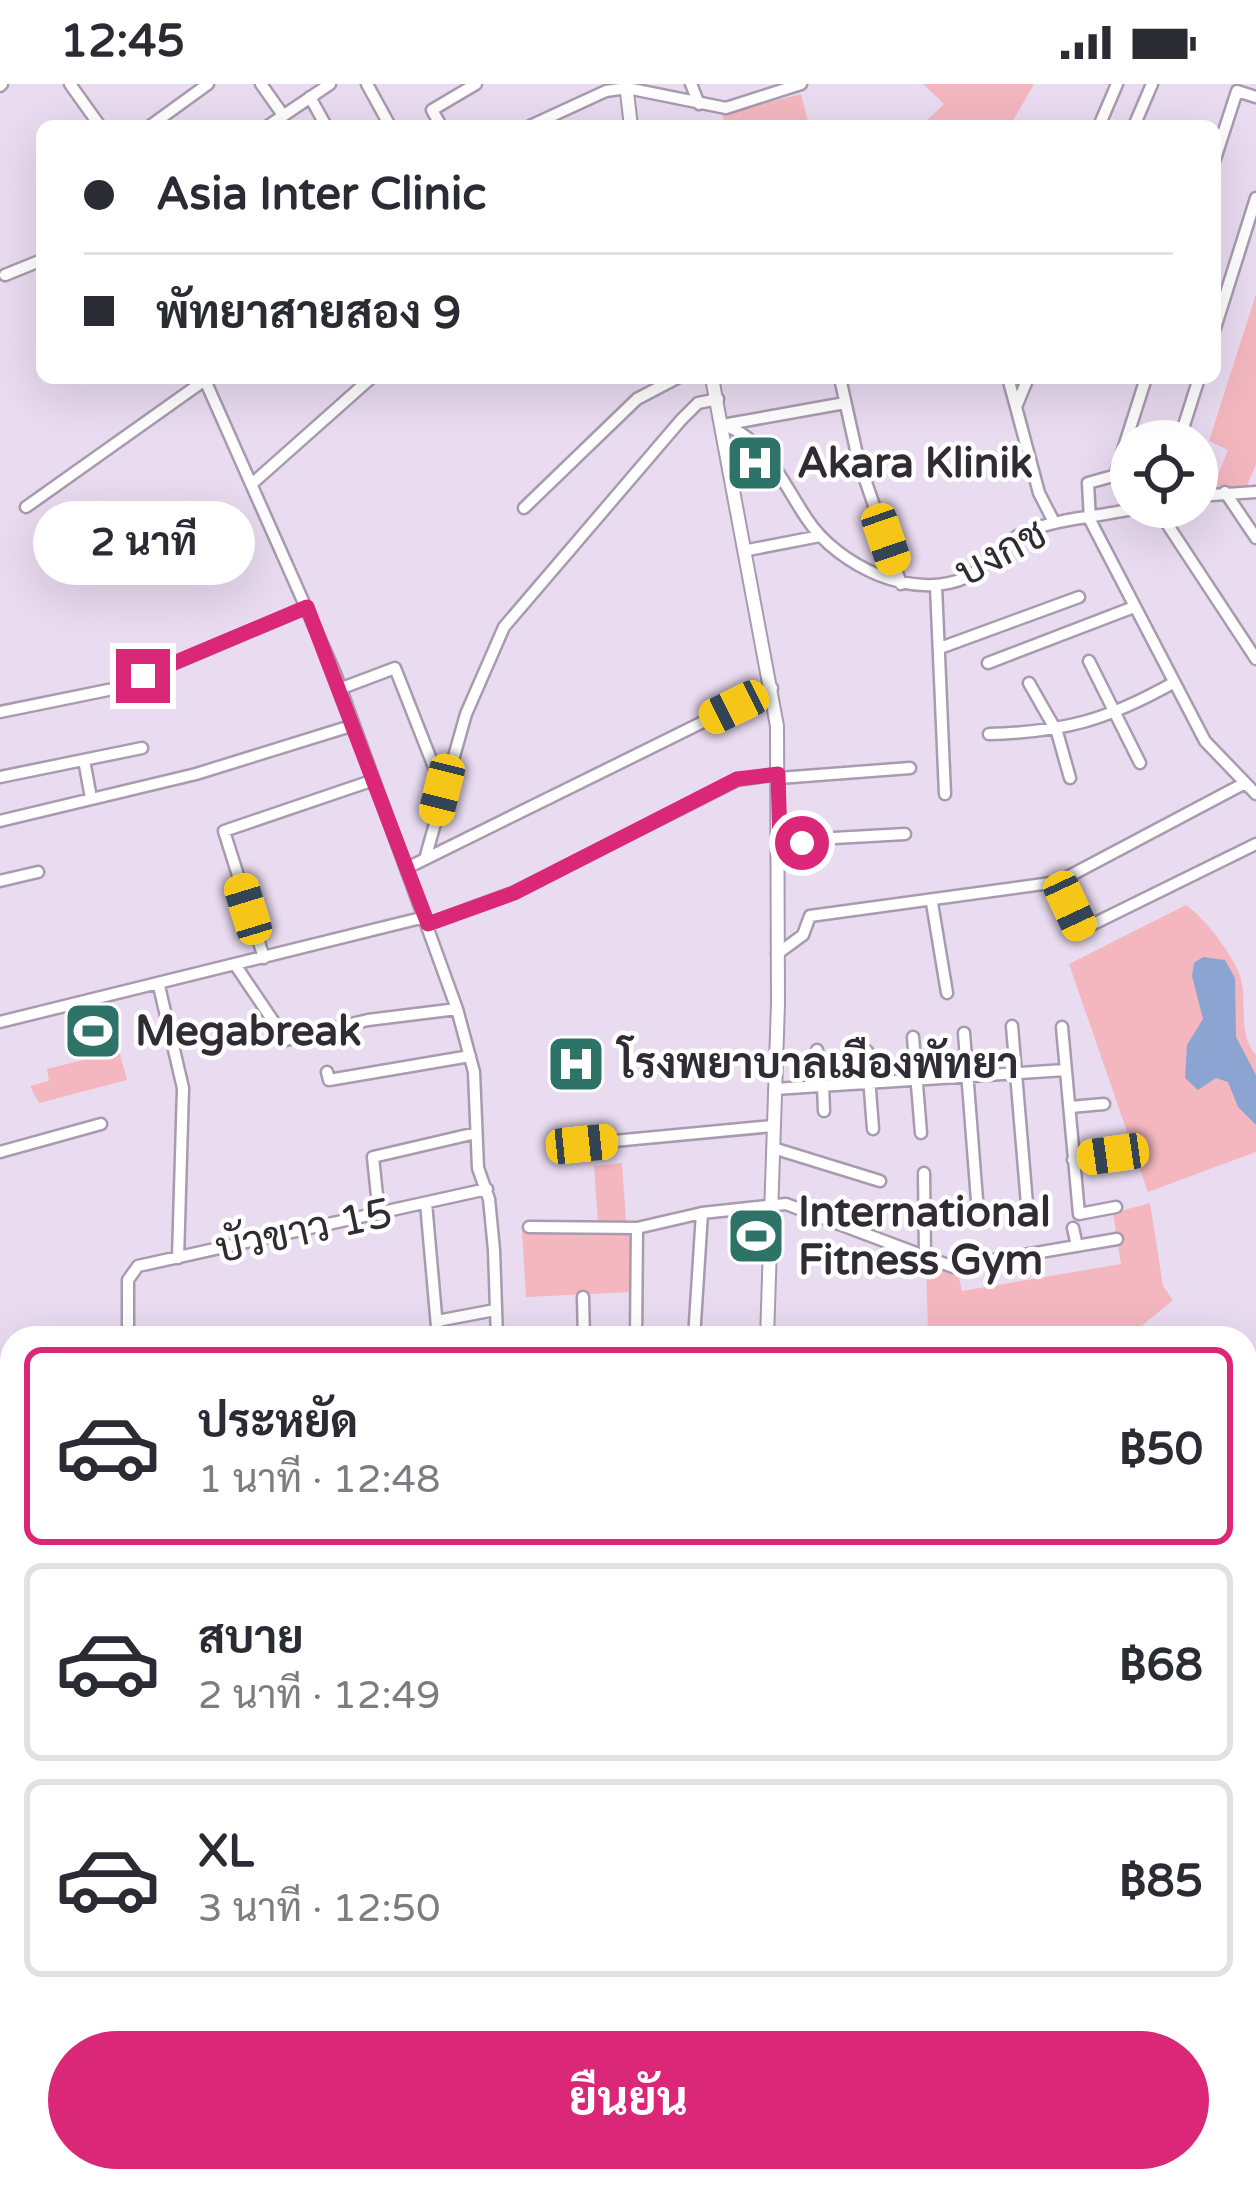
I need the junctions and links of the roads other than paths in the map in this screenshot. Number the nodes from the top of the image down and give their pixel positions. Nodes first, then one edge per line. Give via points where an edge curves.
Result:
1 (208, 84) edge
2 (260, 84) edge
3 (330, 84) edge
4 (367, 84) edge
5 (476, 84) edge
6 (692, 84) edge
7 (801, 84) edge
8 (1117, 84) edge
9 (1152, 84) edge
10 (72, 85) edge
11 (626, 86) edge
12 (310, 97) junction
13 (1256, 97) edge
14 (699, 104) junction
15 (283, 116) junction
16 (96, 120) edge
17 (158, 120) edge
18 (277, 120) edge
19 (323, 120) edge
20 (387, 120) edge
21 (438, 120) edge
22 (543, 120) edge
23 (630, 120) edge
24 (1102, 120) edge
25 (1137, 120) edge
26 (1221, 140) edge
27 (1256, 198) edge
28 (36, 262) edge
29 (5, 275) dead end
30 (1221, 309) edge
31 (198, 384) edge
32 (207, 384) edge
33 (364, 384) edge
34 (665, 384) edge
35 (714, 384) edge
36 (841, 384) edge
37 (1010, 384) edge
38 (1026, 384) edge
39 (1143, 384) edge
40 (1197, 384) edge
41 (718, 399) junction
42 (844, 403) junction
43 (1016, 407) junction
44 (1132, 420) edge
45 (1186, 420) edge
46 (724, 425) junction
47 (1110, 476) edge
48 (254, 482) junction
49 (1225, 492) junction
50 (1256, 492) edge
51 (1218, 493) edge
52 (26, 507) dead end
53 (524, 508) dead end
54 (1110, 515) edge
55 (1090, 520) junction
56 (1054, 522) junction
57 (1170, 528) edge
58 (820, 536) junction
59 (1256, 538) edge
60 (748, 550) junction
61 (902, 584) junction
62 (936, 586) junction
63 (1079, 597) dead end
64 (307, 607) junction
65 (1134, 608) junction
66 (940, 648) junction
67 (1256, 659) edge
68 (1089, 661) dead end
69 (988, 663) dead end
70 (1029, 683) dead end
71 (1173, 683) junction
72 (341, 688) junction
73 (772, 688) junction
74 (0, 712) edge
75 (1116, 714) junction
76 (354, 725) junction
77 (1057, 732) junction
78 (989, 734) dead end
79 (142, 748) dead end
80 (84, 760) junction
81 (1140, 763) dead end
82 (910, 768) dead end
83 (779, 776) junction
84 (0, 777) edge
85 (1070, 778) dead end
86 (374, 780) junction
87 (1245, 783) junction
88 (442, 790) junction
89 (945, 794) dead end
90 (1256, 794) edge
91 (91, 798) junction
92 (0, 821) edge
93 (904, 834) dead end
94 (780, 842) junction
95 (1256, 844) edge
96 (425, 860) junction
97 (407, 868) junction
98 (38, 872) dead end
99 (0, 880) edge
100 (1058, 882) junction
101 (932, 903) junction
102 (427, 920) junction
103 (777, 954) junction
104 (264, 958) junction
105 (236, 966) junction
106 (159, 986) junction
107 (946, 993) dead end
108 (458, 1009) junction
109 (0, 1022) edge
110 (1012, 1026) dead end
111 (1062, 1027) dead end
112 (964, 1033) dead end
113 (913, 1037) dead end
114 (818, 1050) dead end
115 (868, 1051) dead end
116 (470, 1056) junction
117 (1065, 1070) junction
118 (327, 1072) dead end
119 (1017, 1073) junction
120 (966, 1076) junction
121 (917, 1079) junction
122 (870, 1083) junction
123 (822, 1086) junction
124 (775, 1089) junction
125 (1104, 1104) dead end
126 (1070, 1107) junction
127 (824, 1112) dead end
128 (100, 1124) dead end
129 (773, 1126) junction
130 (873, 1129) dead end
131 (476, 1133) junction
132 (921, 1133) dead end
133 (582, 1144) dead end
134 (772, 1148) junction
135 (0, 1152) edge
136 (1113, 1154) dead end
137 (1073, 1160) junction
138 (923, 1173) dead end
139 (880, 1181) dead end
140 (487, 1189) junction
141 (426, 1204) junction
142 (772, 1204) junction
143 (1115, 1207) dead end
144 (702, 1213) junction
145 (978, 1213) dead end
146 (379, 1215) junction
147 (1028, 1216) dead end
148 (529, 1227) dead end
149 (638, 1228) junction
150 (1073, 1228) dead end
151 (1117, 1239) dead end
152 (1077, 1246) junction
153 (925, 1257) junction
154 (178, 1258) junction
155 (583, 1297) dead end
156 (495, 1310) junction
157 (437, 1321) junction
158 (128, 1326) edge
159 (437, 1326) edge
160 (496, 1326) edge
161 (584, 1326) edge
162 (636, 1326) edge
163 (695, 1326) edge
164 (767, 1326) edge

1 - 17 street
2 - 15 street
3 - 12 street
4 - 20 street
5 - 21 street via 433,110
6 - 14 street
7 - 14 street via 725,108
8 - 24 street
9 - 25 street
10 - 16 street
11 - 14 street
11 - 22 street
11 - 23 main road
12 - 15 street
12 - 19 street
13 - 26 street via 1237,91
15 - 18 street
27 - 30 street
28 - 29 street
31 - 52 street
32 - 48 street
33 - 48 street
34 - 53 street via 637,398
35 - 41 main road
36 - 42 street
37 - 43 street
38 - 43 street
39 - 44 street
40 - 45 street
41 - 46 main road
41 - 88 street via 698,403 681,420 504,627
42 - 46 street
42 - 61 street
43 - 56 street
46 - 58 street via 769,459
46 - 60 main road
47 - 55 street via 1088,483
48 - 64 street
49 - 50 street
49 - 51 street
49 - 59 street
54 - 55 street
55 - 56 street, บงกช
55 - 65 street, บงกช
56 - 62 street, บงกช via 1018,535 970,576
57 - 67 street
58 - 60 street
58 - 61 street, บงกช
60 - 73 main road
61 - 62 street, บงกช
62 - 66 street
63 - 66 street
64 - 72 street
64 - 74 street via 113,689
65 - 69 street
65 - 71 street, บงกช
66 - 89 street
68 - 75 street
70 - 77 street
71 - 75 street
71 - 87 street, บงกช via 1205,741
72 - 76 street
72 - 88 street via 395,668
73 - 83 main road
73 - 96 street
75 - 77 street
75 - 81 street
76 - 86 street
76 - 91 street
77 - 78 street
77 - 85 street
79 - 80 street
80 - 84 street
80 - 91 street
82 - 83 street
83 - 94 main road
83 - 102 street via 737,779 514,893
86 - 97 street
86 - 104 street via 224,831
87 - 90 street, บงกช
87 - 100 street
88 - 96 street
91 - 92 street
93 - 94 street
94 - 103 main road
95 - 100 street via 1081,931
96 - 97 street
97 - 102 street
98 - 99 street
100 - 101 street
101 - 103 street via 810,916 803,934
101 - 107 street
102 - 104 street
102 - 108 street
103 - 124 main road
104 - 105 street
105 - 106 street
105 - 108 street via 286,1040
106 - 109 street
106 - 154 street via 183,1088
108 - 116 street
110 - 119 street
111 - 117 street
112 - 120 street
113 - 121 street
114 - 123 street
115 - 122 street
116 - 118 street via 329,1080
116 - 131 street
117 - 119 street
117 - 126 street
119 - 120 street
119 - 147 street
120 - 121 street
120 - 145 street
121 - 122 street
121 - 132 street
122 - 123 street
122 - 130 street
123 - 124 street
123 - 127 street
124 - 129 main road
125 - 126 street
126 - 137 street
128 - 135 street
129 - 133 street
129 - 134 main road
131 - 140 street
131 - 146 street via 373,1157
134 - 139 street
134 - 142 main road
136 - 137 street
137 - 143 street via 1078,1214
138 - 153 street
140 - 141 street, บัวขาว 15
140 - 156 street
141 - 146 street, บัวขาว 15
141 - 157 street
142 - 144 street
142 - 153 street
142 - 164 main road
144 - 149 street
144 - 163 street
146 - 154 street, บัวขาว 15
148 - 149 street
149 - 162 street
150 - 152 street
151 - 152 street
152 - 153 street via 953,1267
154 - 158 street, บัวขาว 15 via 138,1266 128,1280
155 - 161 street
156 - 157 street
156 - 160 street
157 - 159 street

